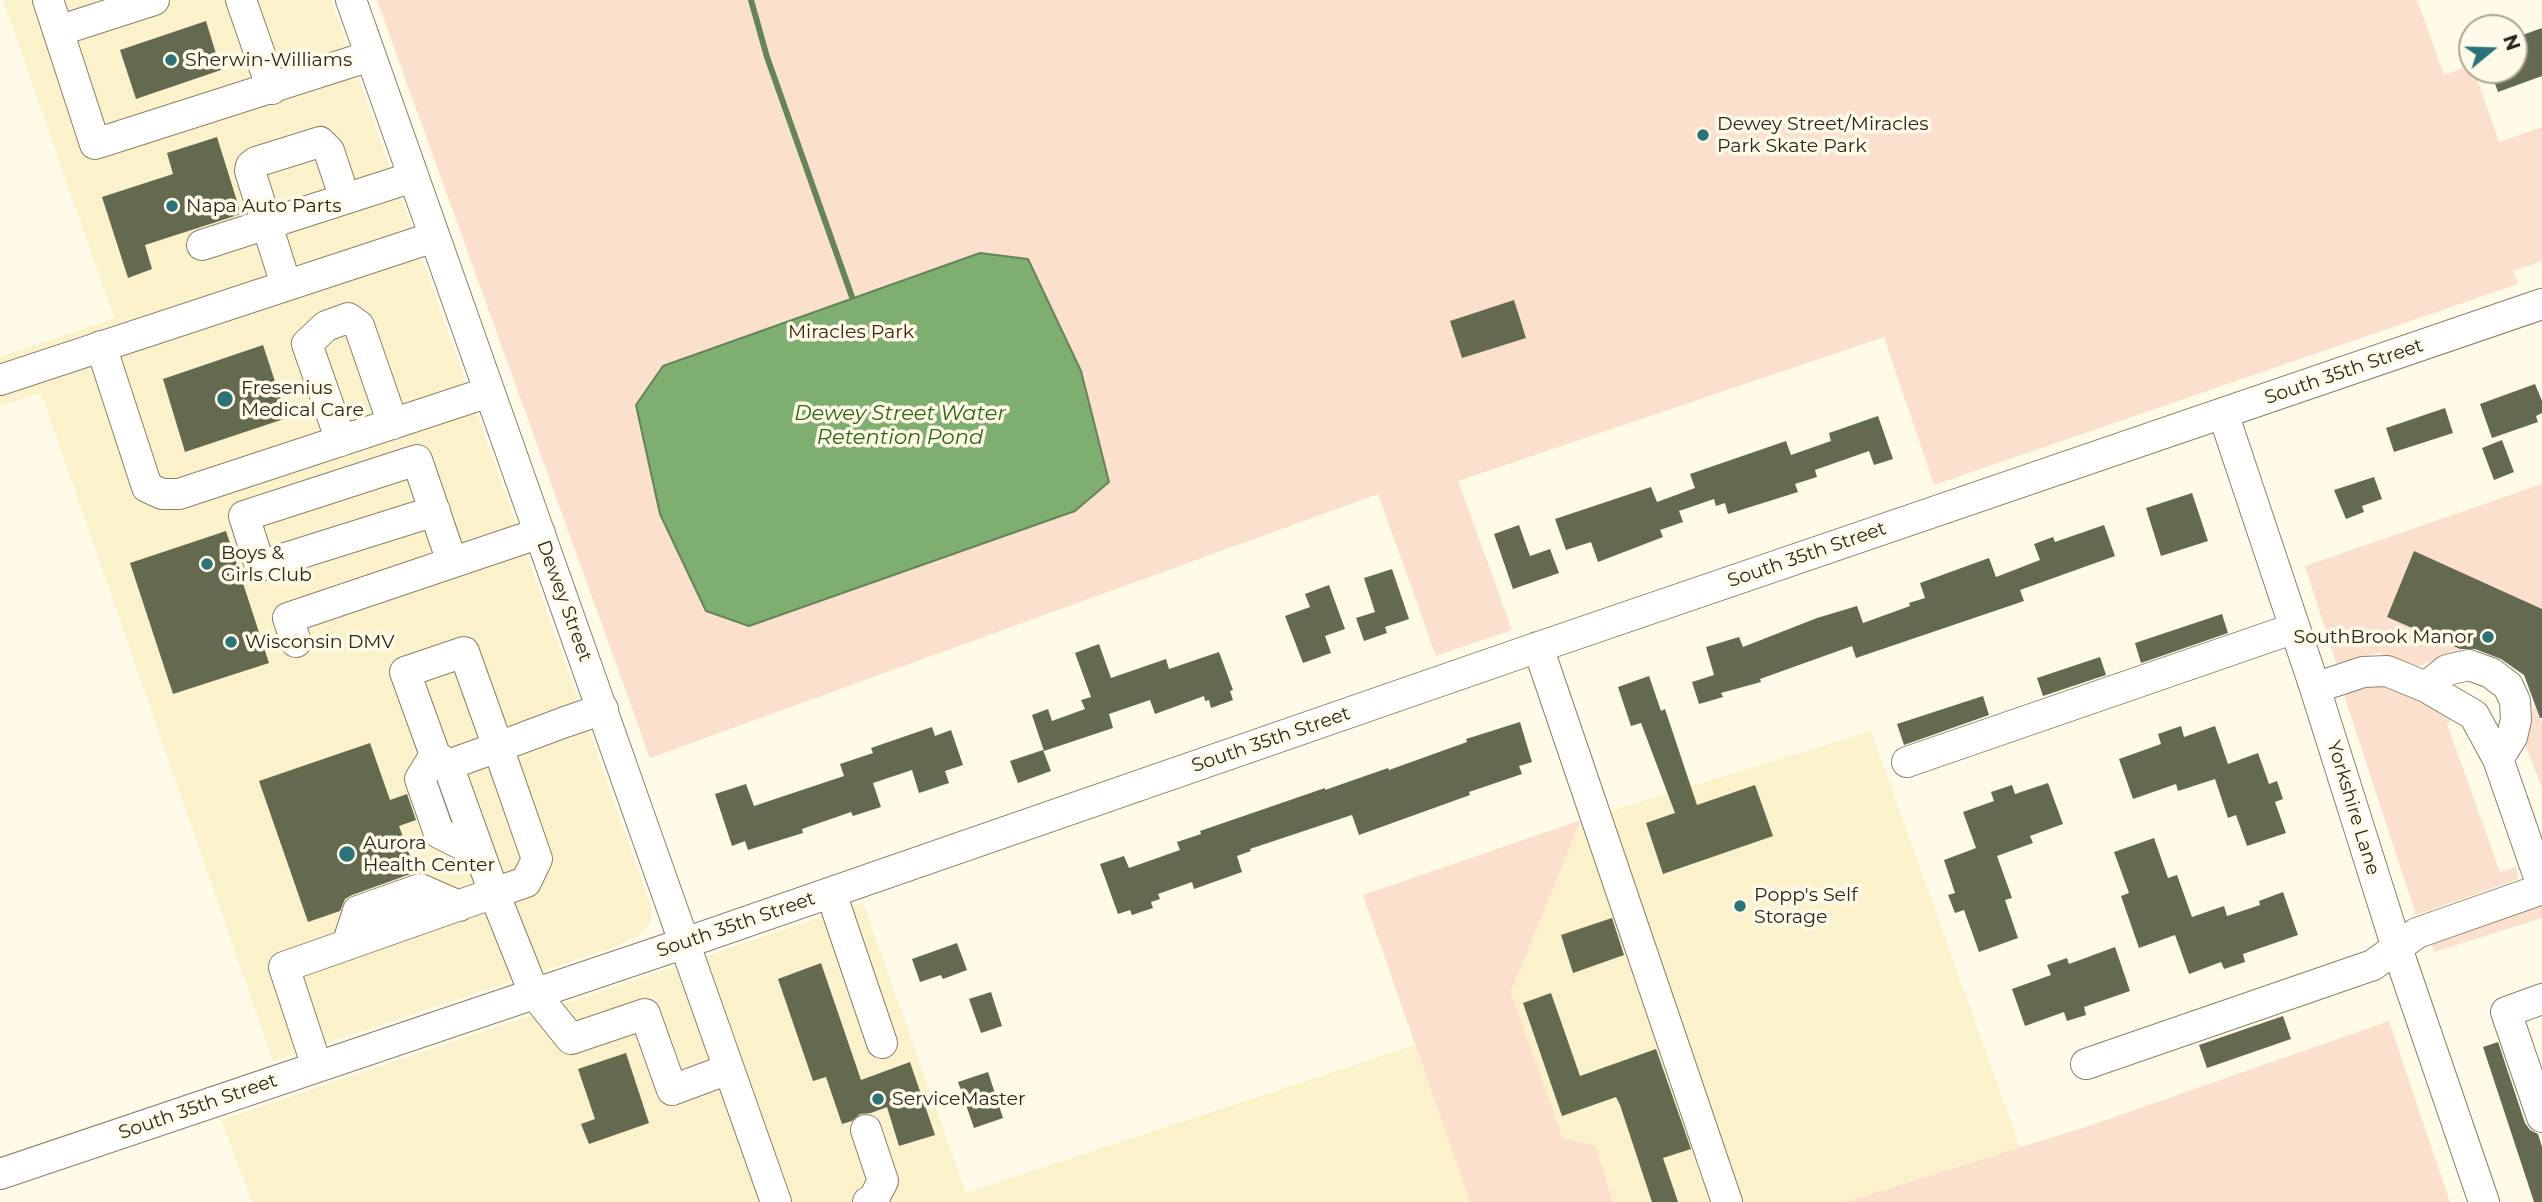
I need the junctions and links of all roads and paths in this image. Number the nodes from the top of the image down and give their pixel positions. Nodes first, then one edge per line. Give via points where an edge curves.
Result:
1 (48, 0) edge
2 (153, 0) edge
3 (241, 0) edge
4 (351, 0) edge
5 (58, 31) junction
6 (370, 56) junction
7 (272, 89) junction
8 (413, 177) junction
9 (345, 200) junction
10 (266, 224) junction
11 (435, 237) junction
12 (201, 245) dead end
13 (286, 285) junction
14 (2542, 304) edge
15 (101, 346) junction
16 (0, 380) edge
17 (489, 392) junction
18 (2223, 413) junction
19 (393, 424) junction
20 (341, 441) junction
21 (435, 511) junction
22 (540, 533) junction
23 (452, 562) junction
24 (2295, 628) junction
25 (296, 642) dead end
26 (1538, 647) junction
27 (2426, 687) junction
28 (2315, 688) junction
29 (603, 709) junction
30 (498, 747) junction
31 (2498, 759) junction
32 (441, 760) junction
33 (1907, 762) dead end
34 (2542, 888) edge
35 (494, 893) junction
36 (831, 893) junction
37 (685, 943) junction
38 (2397, 948) junction
39 (534, 993) junction
40 (2542, 999) edge
41 (882, 1043) dead end
42 (2086, 1064) dead end
43 (317, 1067) junction
44 (729, 1069) junction
45 (2542, 1117) edge
46 (866, 1130) dead end
47 (0, 1174) edge
48 (775, 1202) edge
49 (868, 1202) edge
50 (1727, 1202) edge
51 (2484, 1202) edge

1 - 5 street
2 - 5 street
3 - 7 street
4 - 6 street, Dewey Street
5 - 7 street via 95,144
6 - 7 street
6 - 8 street, Dewey Street
8 - 9 street
8 - 11 street, Dewey Street
9 - 10 street
9 - 10 street via 329,151 320,142 251,166
10 - 12 street
10 - 13 street
11 - 13 street
11 - 17 street, Dewey Street
13 - 15 street
14 - 18 street, South 35th Street
15 - 16 street
15 - 20 street via 144,479 153,491 179,494
17 - 19 street
17 - 22 street, Dewey Street
18 - 24 street, Yorkshire Lane
18 - 26 street, South 35th Street
19 - 20 street
19 - 20 street via 359,326 348,318 326,326 307,344
21 - 21 street via 417,460 244,516 260,566
21 - 23 street
22 - 23 street
22 - 29 street, Dewey Street
23 - 25 street via 288,618
24 - 28 street, Yorkshire Lane
24 - 33 street
26 - 36 street, South 35th Street
26 - 50 street
27 - 28 street via 2387,671 2363,672
27 - 31 street via 2474,715
27 - 31 street via 2447,670 2469,665 2508,685 2516,720
28 - 38 street, Yorkshire Lane
29 - 30 street
29 - 37 street, Dewey Street
30 - 32 street
30 - 32 street via 464,652 405,672
30 - 35 street via 537,859 526,882
31 - 34 street
32 - 35 street
34 - 38 street via 2417,933
35 - 39 street
35 - 43 street via 284,967
36 - 37 street, South 35th Street
36 - 41 street
37 - 39 street, South 35th Street
37 - 44 street, Dewey Street
38 - 42 street via 2373,965
38 - 51 street, Yorkshire Lane
39 - 43 street, South 35th Street
39 - 44 street via 571,1039 645,1014 672,1090
40 - 45 street via 2506,1012
43 - 47 street, South 35th Street
44 - 48 street, Dewey Street
46 - 49 street via 883,1181

